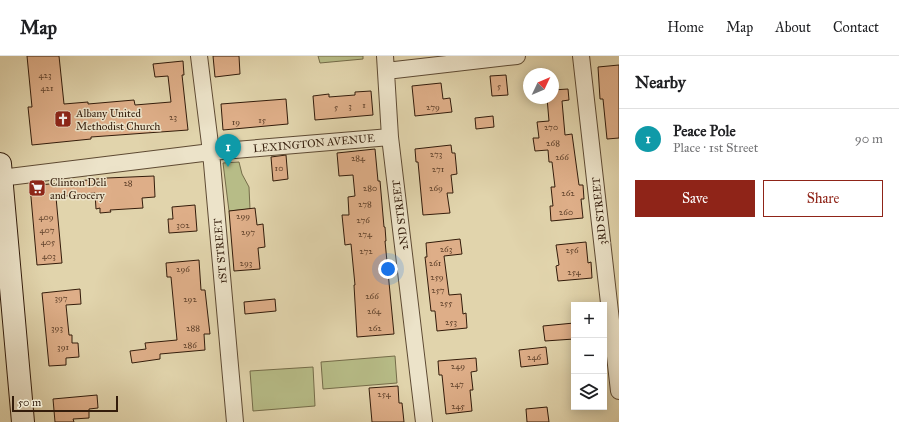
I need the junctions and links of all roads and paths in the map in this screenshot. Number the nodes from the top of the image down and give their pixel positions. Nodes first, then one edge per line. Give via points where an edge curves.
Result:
1 (199, 56) edge
2 (517, 56) edge
3 (581, 56) edge
4 (385, 64) edge
5 (390, 137) junction
6 (211, 152) junction
7 (0, 173) edge
8 (619, 391) edge
9 (23, 422) edge
10 (235, 422) edge
11 (424, 422) edge

1 - 6 street, 1ST STREET
2 - 4 street
3 - 8 street, 3RD STREET
4 - 5 street, 2ND STREET
5 - 6 street, LEXINGTON AVENUE
5 - 11 street, 2ND STREET
6 - 7 street, LEXINGTON AVENUE
6 - 10 street, 1ST STREET
7 - 9 street

